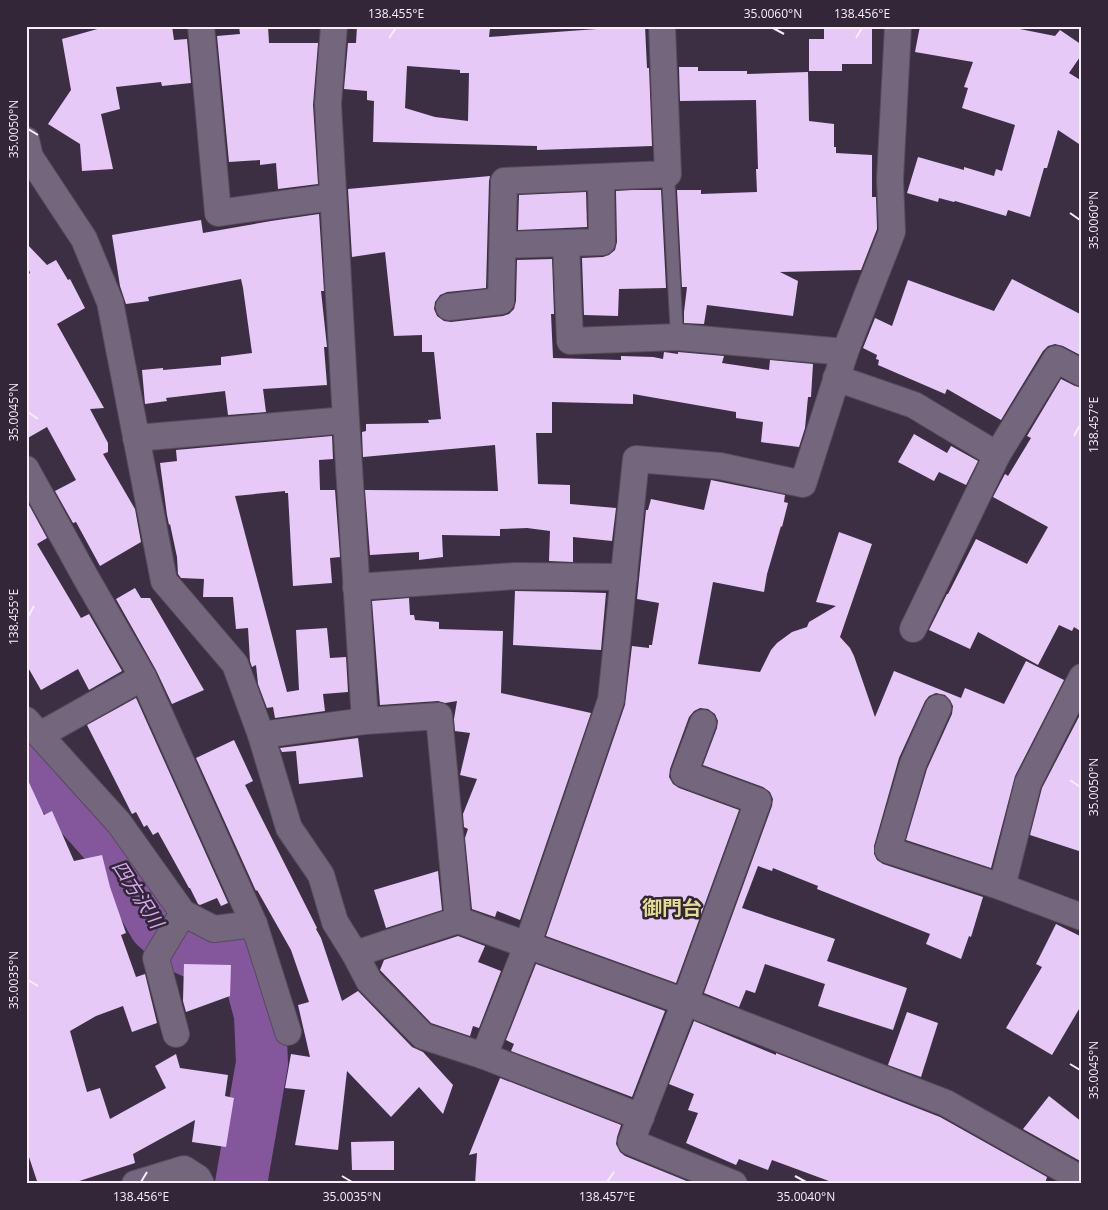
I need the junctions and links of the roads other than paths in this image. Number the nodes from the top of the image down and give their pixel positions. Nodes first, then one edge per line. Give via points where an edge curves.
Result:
1 (201, 26) edge
2 (334, 26) edge
3 (662, 26) edge
4 (898, 26) edge
5 (26, 140) edge
6 (668, 174) junction
7 (601, 177) junction
8 (333, 197) junction
9 (566, 243) junction
10 (503, 245) junction
11 (448, 307) dead end
12 (677, 337) junction
13 (845, 352) junction
14 (1082, 373) edge
15 (836, 378) junction
16 (346, 420) junction
17 (136, 438) junction
18 (997, 455) junction
19 (26, 470) edge
20 (624, 577) junction
21 (356, 587) junction
22 (913, 629) dead end
23 (143, 677) junction
24 (1082, 678) edge
25 (938, 708) dead end
26 (365, 721) junction
27 (703, 723) dead end
28 (33, 728) edge
29 (261, 736) junction
30 (1002, 887) junction
31 (183, 913) junction
32 (1082, 917) edge
33 (458, 920) junction
34 (254, 924) junction
35 (527, 946) junction
36 (355, 954) junction
37 (685, 1002) junction
38 (288, 1032) dead end
39 (176, 1034) dead end
40 (484, 1056) junction
41 (641, 1117) junction
42 (709, 1179) edge
43 (1079, 1179) edge
44 (134, 1184) edge
45 (200, 1184) edge
46 (734, 1184) edge

1 - 8 street via 218,213
2 - 8 street via 328,104
3 - 6 street
4 - 13 street via 890,179 892,232
5 - 17 street via 30,157 84,238 110,302
6 - 7 street
6 - 12 lane
7 - 9 street via 602,242
7 - 10 street via 504,181
8 - 16 street
9 - 10 street
9 - 12 street via 570,341
10 - 11 street via 501,301
12 - 13 street
13 - 15 street
14 - 18 street via 1056,358
15 - 18 street via 914,405
15 - 20 street via 803,484 720,466 636,459
16 - 17 street
16 - 21 street
17 - 29 street via 164,580 234,664
18 - 22 street
19 - 23 street
20 - 21 street via 515,576
20 - 35 street via 611,700
21 - 26 street
23 - 28 street
23 - 34 street
24 - 30 street via 1028,783
25 - 30 street via 913,764 888,850
26 - 29 street
26 - 33 street via 439,716
27 - 37 street via 684,774 758,801
28 - 31 street via 119,823
29 - 36 street via 289,828 321,875 334,922
30 - 32 street
31 - 34 street via 214,929
31 - 39 street via 156,958
33 - 35 street
33 - 36 street
34 - 38 street
35 - 37 street
35 - 40 street
36 - 40 street via 369,981 423,1036
37 - 41 street
37 - 43 street via 946,1103
40 - 41 street
41 - 42 street via 631,1142
42 - 46 street
44 - 45 street via 184,1169 198,1178

